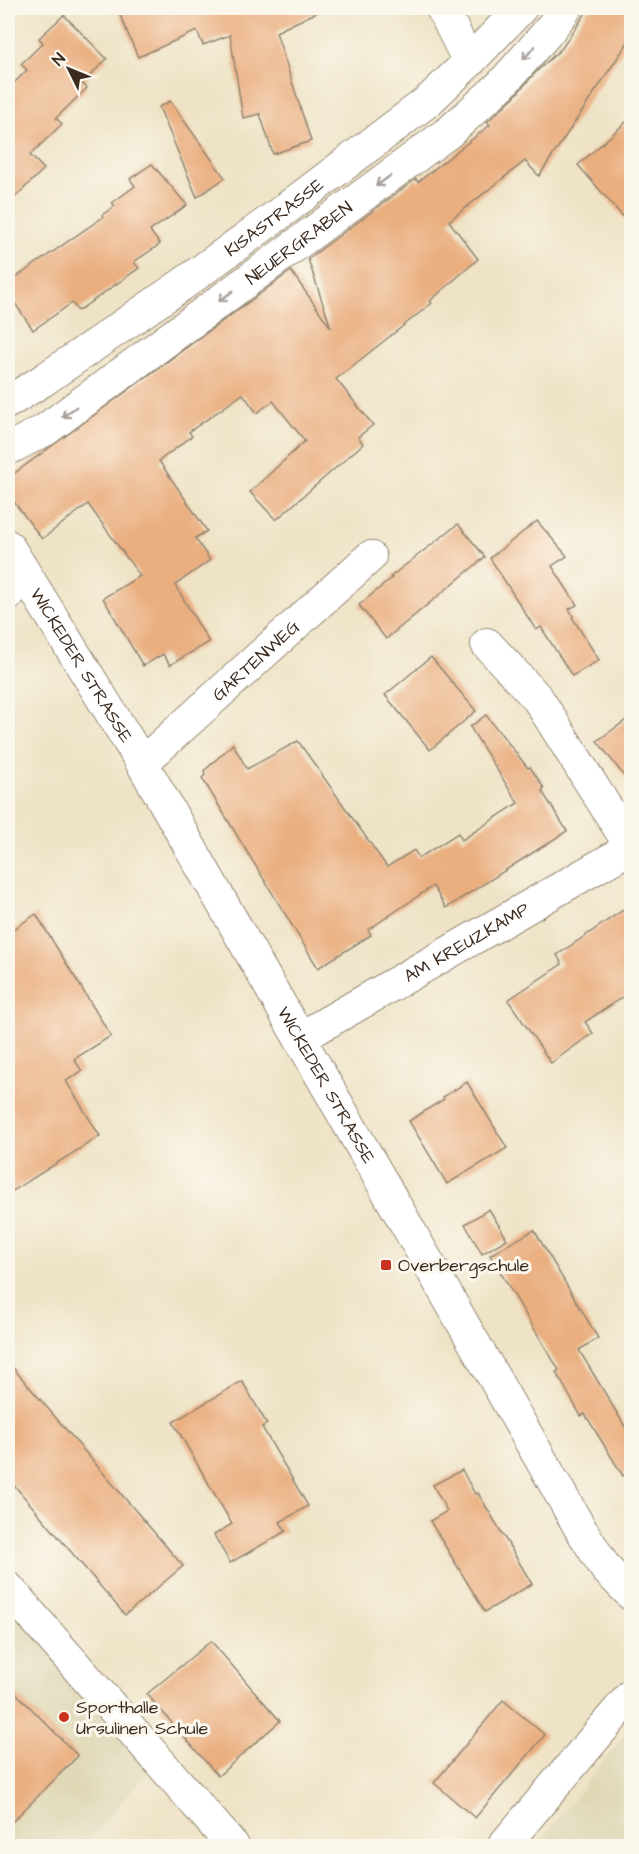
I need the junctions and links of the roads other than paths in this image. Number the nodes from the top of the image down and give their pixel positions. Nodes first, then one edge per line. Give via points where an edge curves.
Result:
1 (442, 8) edge
2 (521, 8) edge
3 (566, 8) edge
4 (470, 62) junction
5 (8, 402) edge
6 (8, 450) edge
7 (8, 546) edge
8 (370, 557) dead end
9 (15, 584) edge
10 (487, 644) dead end
11 (141, 763) junction
12 (631, 847) edge
13 (300, 1038) junction
14 (8, 1588) edge
15 (632, 1595) edge
16 (632, 1694) edge
17 (233, 1846) edge
18 (503, 1846) edge

1 - 4 street
2 - 4 street, KISASTRASSE
3 -> 6 street, NEUERGRABEN via 502,84 449,132 45,430
4 - 5 street, KISASTRASSE via 428,101 279,214
7 - 9 street, WICKEDER STRASSE
8 - 11 street, GARTENWEG
9 - 11 street, WICKEDER STRASSE
10 - 12 street, AM KREUZKAMP via 537,699
11 - 13 street, WICKEDER STRASSE
12 - 13 street, AM KREUZKAMP
13 - 15 street, WICKEDER STRASSE via 580,1528 606,1569
14 - 17 street
16 - 18 street

